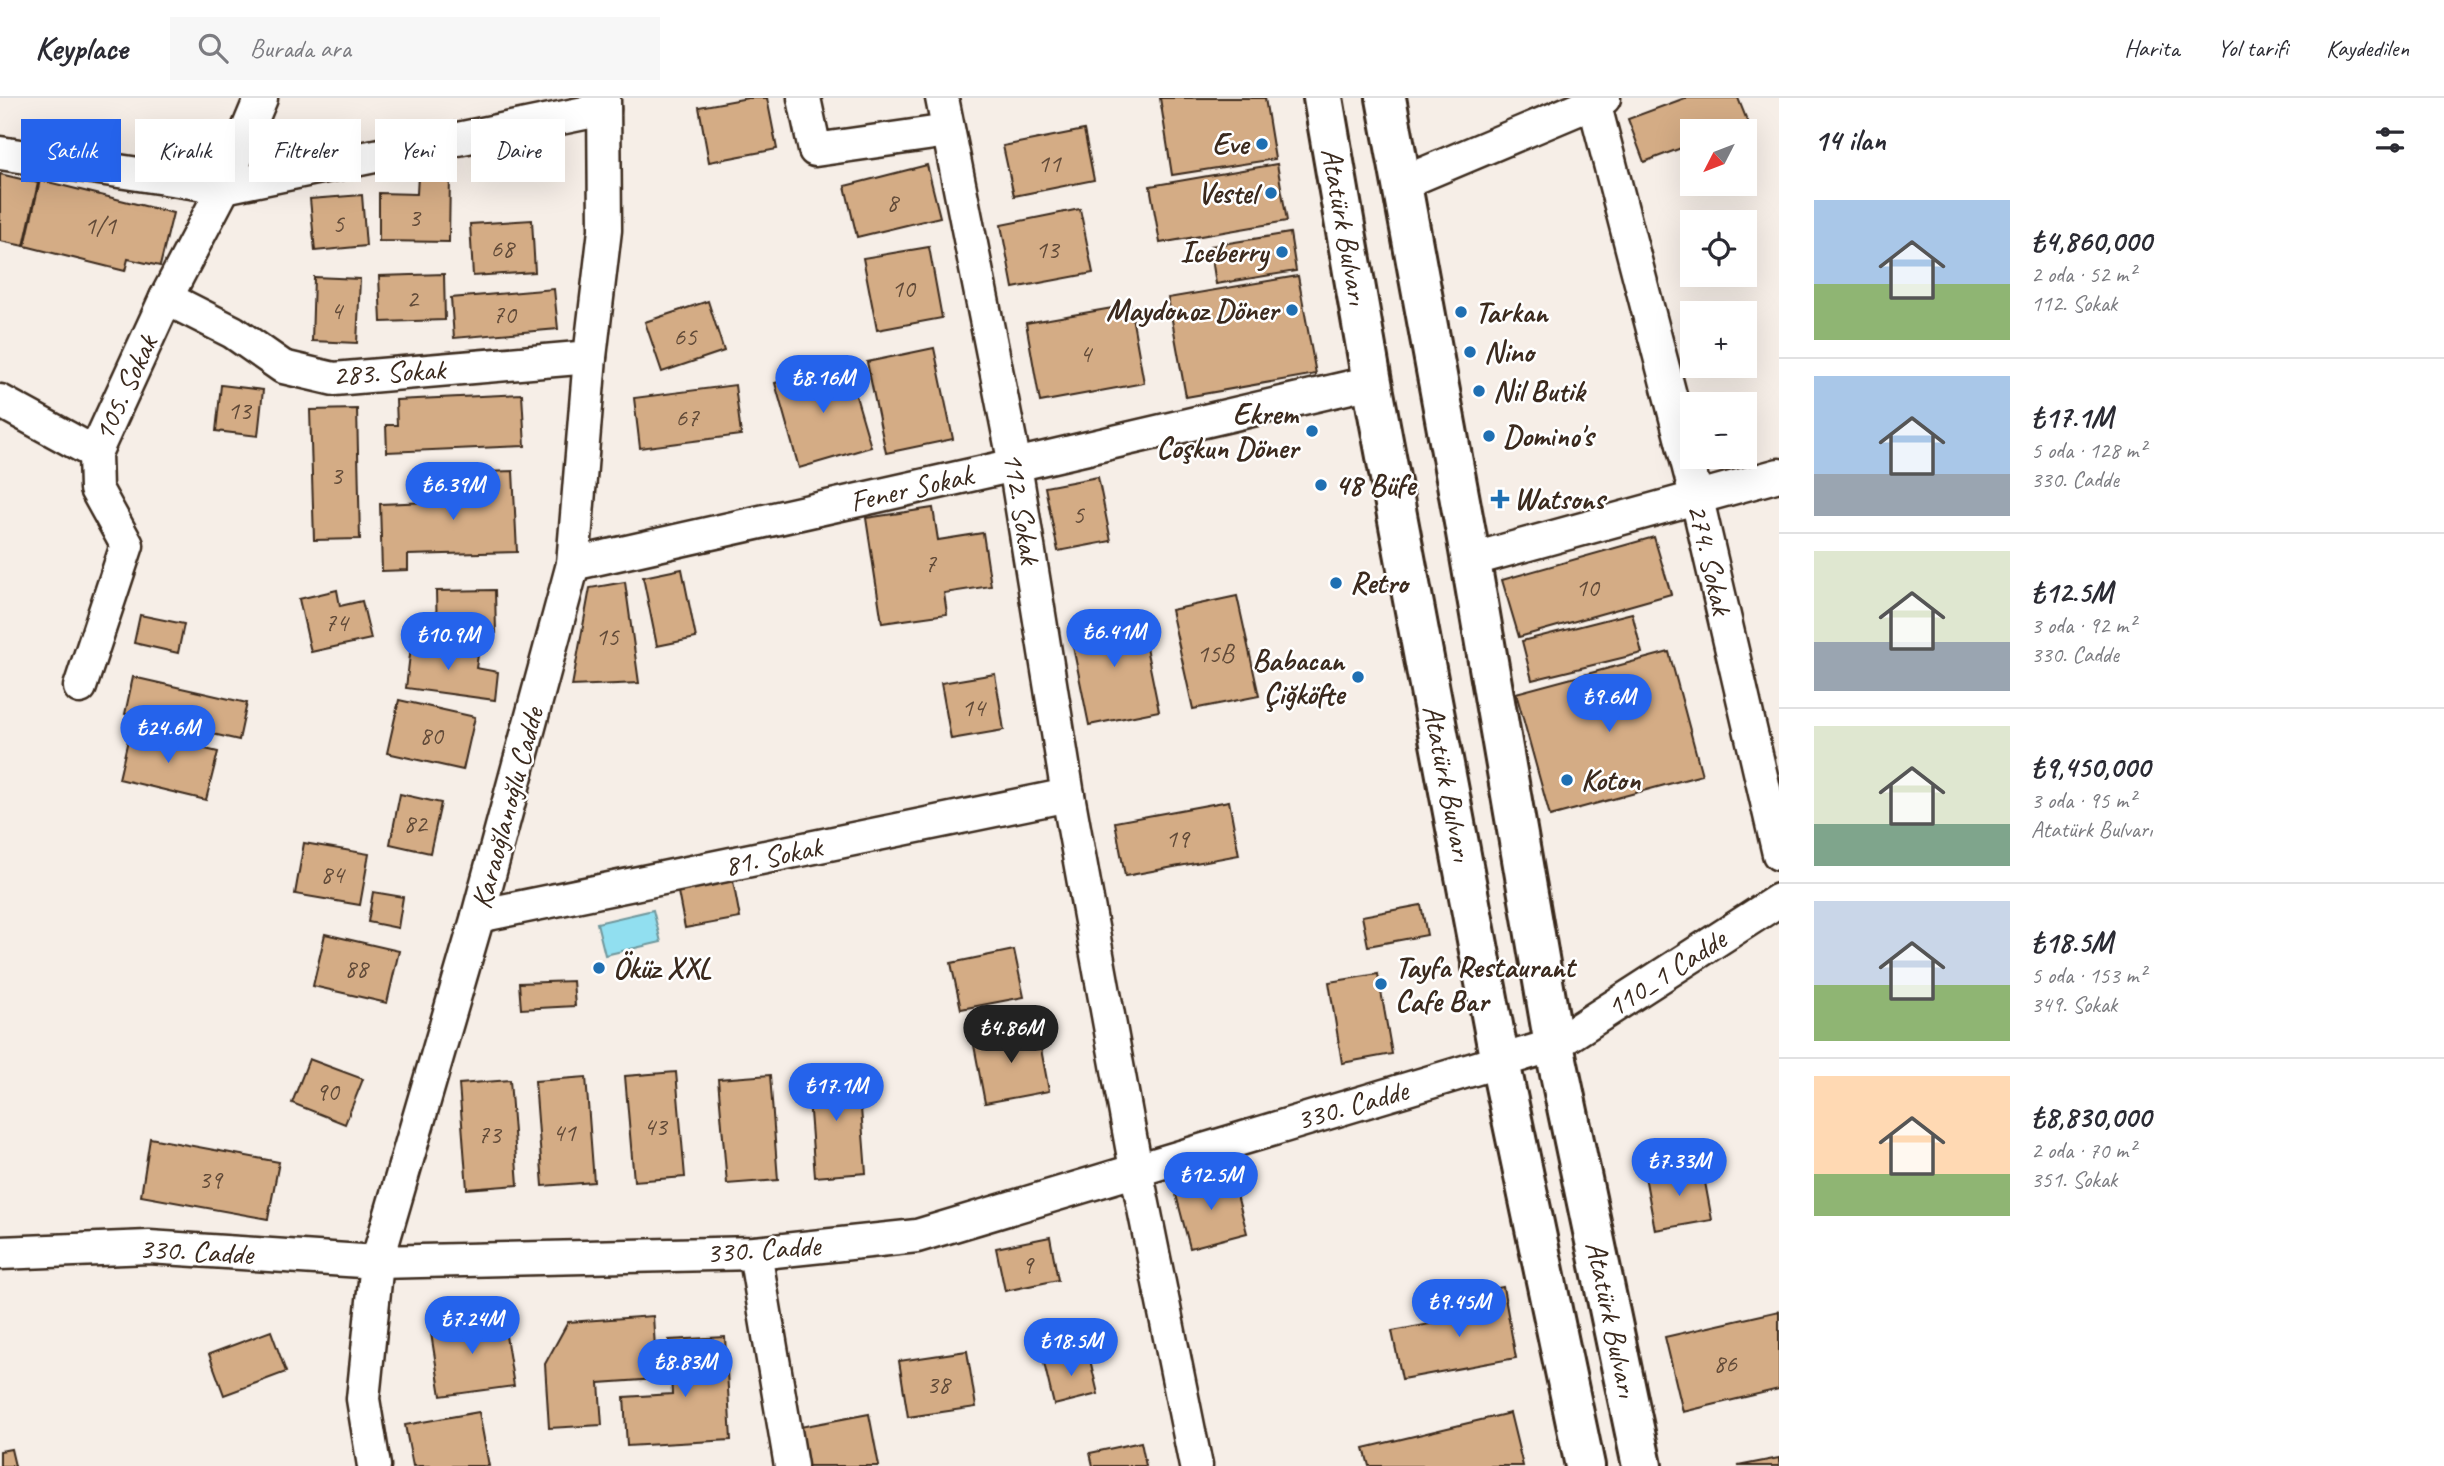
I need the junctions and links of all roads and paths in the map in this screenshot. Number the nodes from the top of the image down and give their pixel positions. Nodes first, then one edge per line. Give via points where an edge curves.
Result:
1 (261, 98) edge
2 (804, 98) edge
3 (942, 98) edge
4 (1323, 98) edge
5 (1386, 98) edge
6 (1599, 100) edge
7 (604, 104) edge
8 (948, 131) junction
9 (0, 153) edge
10 (1402, 183) junction
11 (224, 187) junction
12 (166, 298) junction
13 (590, 357) junction
14 (1372, 382) junction
15 (0, 401) edge
16 (95, 453) junction
17 (1015, 465) junction
18 (1779, 475) edge
19 (1697, 499) junction
20 (1470, 560) junction
21 (573, 564) junction
22 (80, 687) dead end
23 (1068, 795) junction
24 (1779, 854) edge
25 (1779, 901) edge
26 (478, 916) junction
27 (1554, 1045) junction
28 (1500, 1062) junction
29 (1136, 1169) junction
30 (0, 1253) edge
31 (755, 1253) junction
32 (377, 1262) junction
33 (374, 1466) edge
34 (791, 1466) edge
35 (1196, 1466) edge
36 (1585, 1466) edge
37 (1643, 1466) edge

1 - 11 street, 105. Sokak
2 - 8 street via 814,150
3 - 8 street, 112. Sokak
4 - 14 main road, Atatürk Bulvarı
5 - 10 main road, Atatürk Bulvarı
6 - 10 street
6 - 19 street, 274. Sokak
7 - 11 street
7 - 13 street, Karaoğlanoğlu Cadde via 604,230
8 - 17 street, 112. Sokak
9 - 11 street
10 - 20 main road, Atatürk Bulvarı
11 - 12 street, 105. Sokak
12 - 13 street, 283. Sokak via 233,332 283,367 334,379
12 - 16 street, 105. Sokak
13 - 21 street, Karaoğlanoğlu Cadde
14 - 17 street, Fener Sokak
14 - 28 main road, Atatürk Bulvarı
15 - 16 street
16 - 22 street, 105. Sokak via 96,489 127,545
17 - 21 street, Fener Sokak
17 - 23 street, 112. Sokak
18 - 19 street
19 - 20 street
19 - 24 street, 274. Sokak
20 - 27 main road, Atatürk Bulvarı
21 - 26 street, Karaoğlanoğlu Cadde
23 - 26 street, 81. Sokak
23 - 29 street, 112. Sokak
25 - 27 street, 110_1 Cadde
26 - 32 street, Karaoğlanoğlu Cadde
27 - 28 street, 110_1 Cadde
27 - 37 main road, Atatürk Bulvarı
28 - 29 street, 330. Cadde
28 - 36 main road, Atatürk Bulvarı
29 - 31 street, 330. Cadde via 916,1236
29 - 35 street, 112. Sokak
30 - 32 street, 330. Cadde via 149,1247
31 - 32 street, 330. Cadde
31 - 34 street
32 - 33 street, Karaoğlanoğlu Cadde via 363,1399

